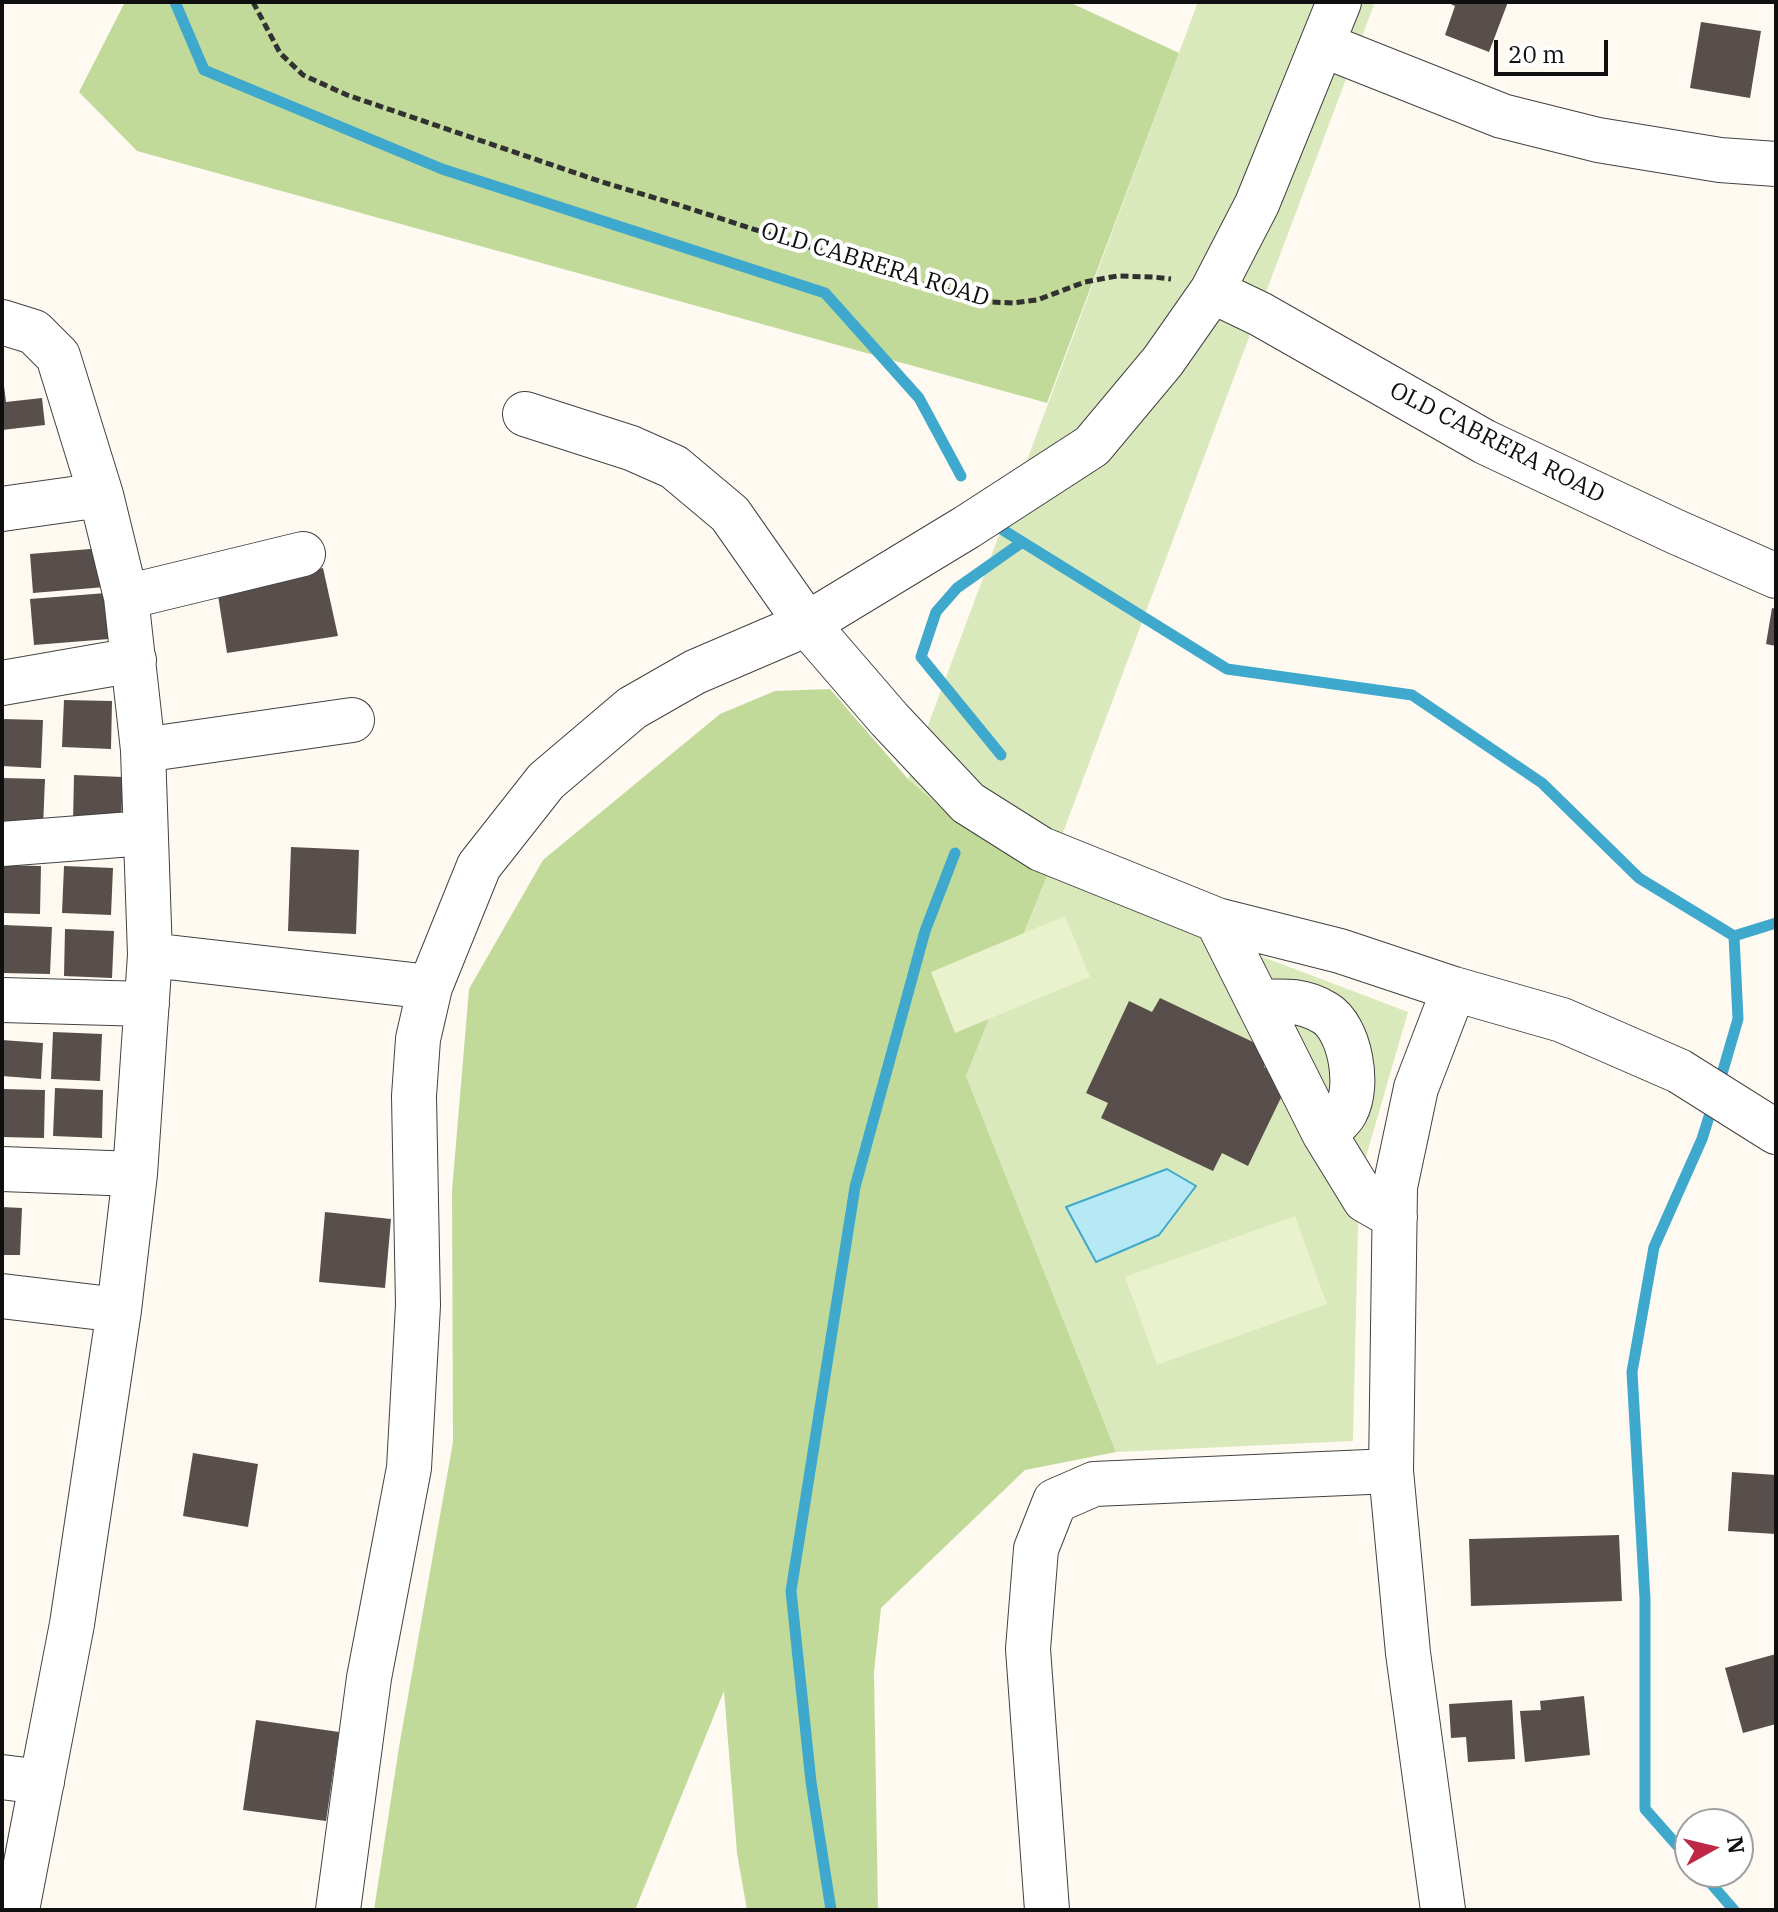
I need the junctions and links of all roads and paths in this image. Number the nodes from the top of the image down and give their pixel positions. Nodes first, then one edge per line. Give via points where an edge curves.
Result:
1 (253, 2) edge
2 (1339, 2) edge
3 (1323, 45) junction
4 (1776, 164) edge
5 (1212, 291) junction
6 (2, 322) edge
7 (525, 414) dead end
8 (101, 495) junction
9 (2, 509) edge
10 (303, 554) dead end
11 (1776, 576) edge
12 (126, 597) junction
13 (807, 624) junction
14 (134, 660) junction
15 (2, 683) edge
16 (352, 720) dead end
17 (143, 750) junction
18 (145, 833) junction
19 (2, 844) edge
20 (1217, 920) junction
21 (150, 955) junction
22 (430, 987) junction
23 (1454, 989) junction
24 (2, 1000) edge
25 (1258, 1002) junction
26 (147, 1004) junction
27 (1776, 1132) edge
28 (1324, 1133) junction
29 (2, 1169) edge
30 (135, 1174) junction
31 (1395, 1217) junction
32 (2, 1296) edge
33 (119, 1310) junction
34 (1391, 1471) junction
35 (22, 1779) edge
36 (17, 1910) edge
37 (338, 1910) edge
38 (1047, 1910) edge
39 (1443, 1910) edge

1 - 5 path, OLD CABRERA ROAD via 280,53 303,75 347,95 917,282 1013,303 1117,276 1186,281
2 - 3 street
3 - 4 street via 1502,116 1598,140
3 - 5 street via 1257,204
5 - 11 street, OLD CABRERA ROAD via 1485,442
5 - 13 street via 1163,361 1092,446
6 - 8 street via 34,332 58,356
7 - 13 street via 674,467 730,514
8 - 9 street
8 - 12 street
10 - 12 street
12 - 14 street
13 - 20 street via 968,803 1041,849
13 - 22 street via 695,672 632,708 546,781 479,866
14 - 15 street
14 - 17 street
16 - 17 street
17 - 18 street
18 - 19 street
18 - 21 street
20 - 23 street via 1340,951
20 - 25 street
21 - 22 street
21 - 26 street
22 - 37 street via 418,1039 414,1096 418,1305 409,1468 369,1678
23 - 27 street via 1562,1020 1679,1071
23 - 31 street via 1416,1088 1395,1187
24 - 26 street
25 - 28 street
25 - 28 street via 1294,1001 1313,1007 1340,1028 1350,1054 1352,1082 1347,1110
26 - 30 street
28 - 31 street via 1365,1200
29 - 30 street
30 - 33 street
31 - 34 street
32 - 33 street
33 - 35 street via 72,1624
34 - 38 street via 1094,1484 1055,1501 1036,1549 1028,1649
34 - 39 street via 1408,1653
35 - 36 street

